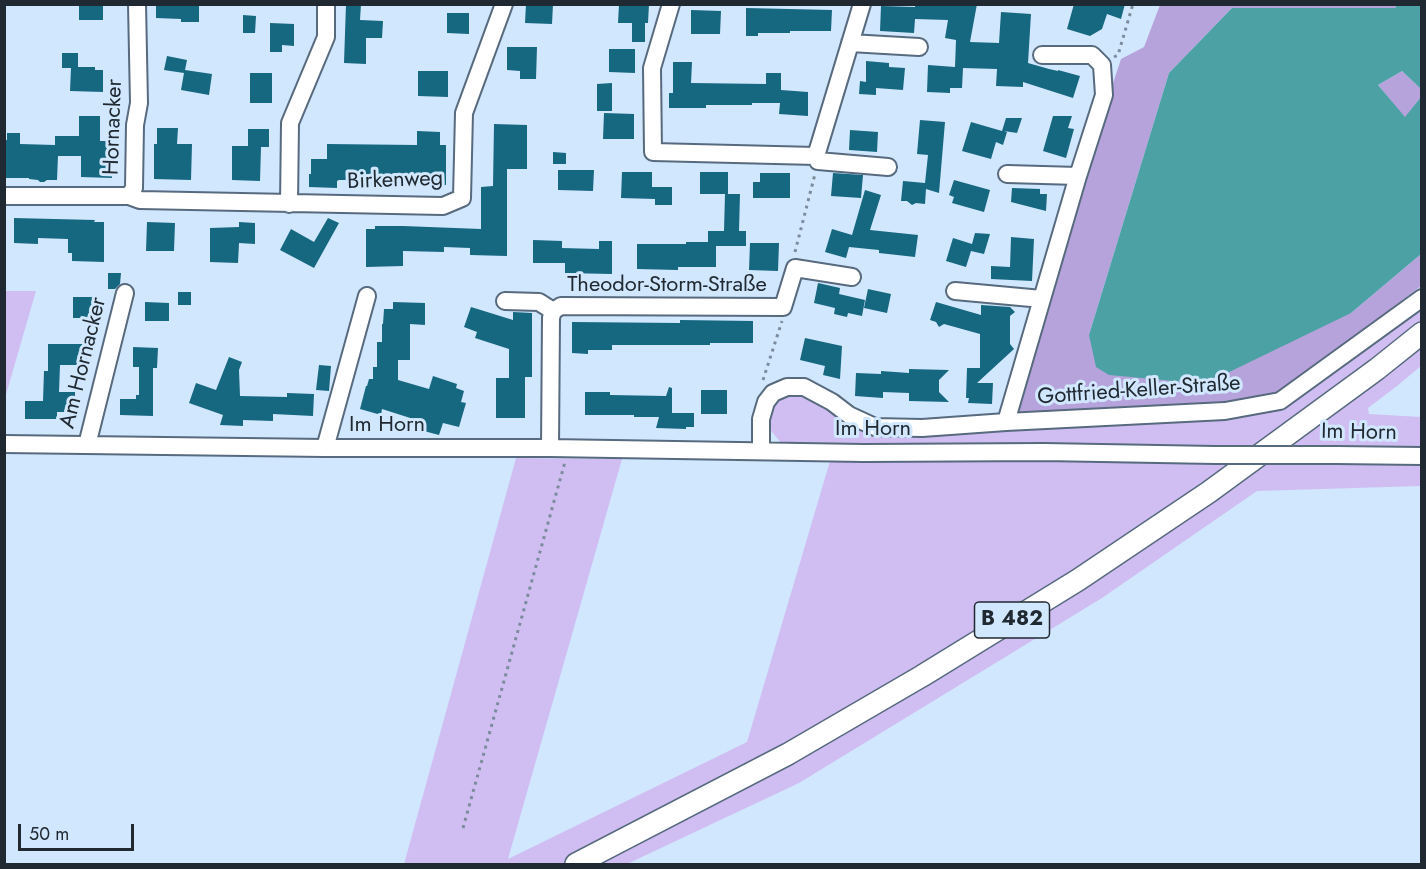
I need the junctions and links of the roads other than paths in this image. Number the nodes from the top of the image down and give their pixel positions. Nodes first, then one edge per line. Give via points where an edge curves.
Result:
1 (137, 4) edge
2 (326, 4) edge
3 (504, 4) edge
4 (671, 4) edge
5 (862, 4) edge
6 (850, 43) junction
7 (919, 47) dead end
8 (1042, 55) dead end
9 (817, 158) junction
10 (888, 167) dead end
11 (1007, 174) dead end
12 (1078, 176) junction
13 (4, 196) edge
14 (129, 196) junction
15 (289, 204) junction
16 (852, 277) dead end
17 (955, 291) dead end
18 (125, 293) dead end
19 (366, 296) dead end
20 (1422, 298) edge
21 (1042, 299) junction
22 (505, 301) dead end
23 (553, 311) junction
24 (1422, 333) edge
25 (1006, 422) junction
26 (4, 444) edge
27 (87, 445) junction
28 (325, 448) junction
29 (550, 448) junction
30 (761, 451) junction
31 (1422, 456) edge
32 (576, 864) edge

1 - 14 street, Hornacker via 139,103 134,188
2 - 15 street via 326,37 290,123
3 - 15 street, Birkenweg via 464,113 462,198 443,206
4 - 9 street via 652,68 654,152
5 - 6 street
6 - 7 street
6 - 9 street
8 - 12 street, Gottfried-Keller-Straße via 1092,55 1102,65 1104,95
9 - 10 street
11 - 12 street
12 - 21 street, Gottfried-Keller-Straße
13 - 14 street, Hornacker
14 - 15 street, Birkenweg via 140,200
16 - 23 street, Theodor-Storm-Straße via 795,268 783,307 561,306
17 - 21 street
18 - 27 street, Am Hornacker
19 - 28 street, Im Horn
20 - 25 street, Gottfried-Keller-Straße via 1280,401 1225,411
21 - 25 street, Gottfried-Keller-Straße
22 - 23 street via 539,302
23 - 29 street, Theodor-Storm-Straße
24 - 32 main road, B 482 via 1209,492 1078,580 798,748
25 - 30 street, Gottfried-Keller-Straße via 875,427 804,387 787,387 773,393 766,402 761,419
26 - 27 street, Im Horn
27 - 28 street, Im Horn
28 - 29 street, Im Horn
29 - 30 street, Im Horn
30 - 31 street, Im Horn, bridge

